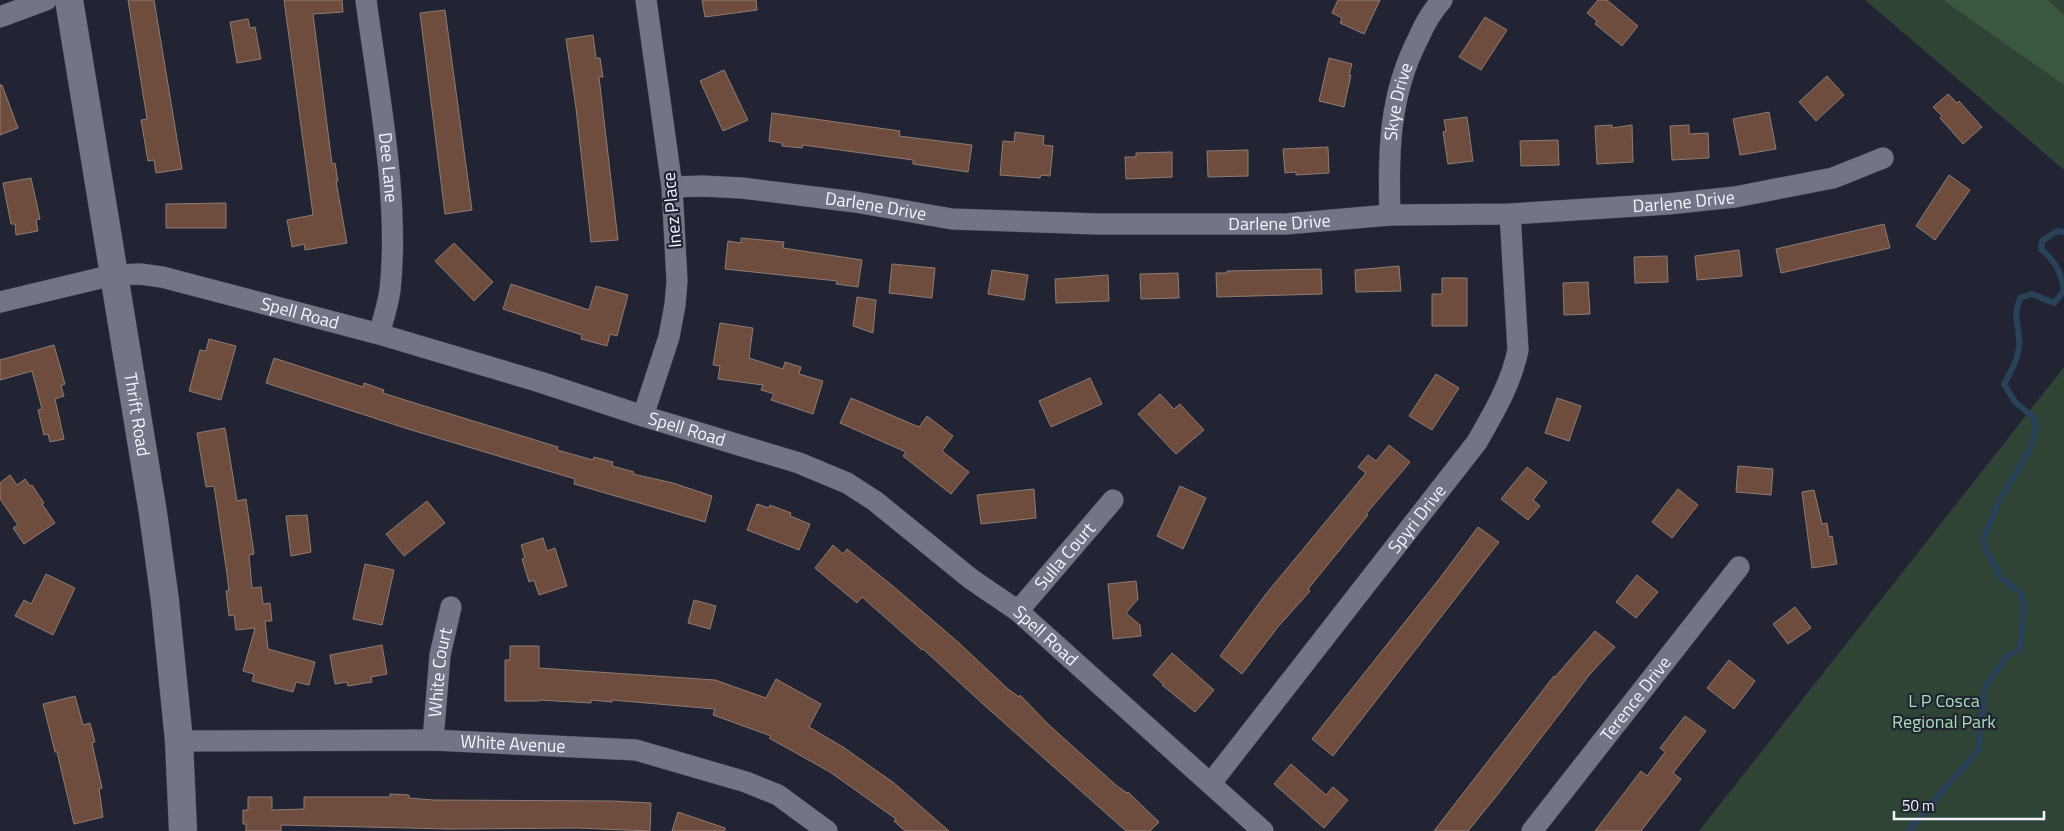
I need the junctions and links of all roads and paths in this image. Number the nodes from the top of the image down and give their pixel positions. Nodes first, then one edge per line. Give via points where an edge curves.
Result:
1 (46, 0) edge
2 (69, 0) edge
3 (366, 0) edge
4 (646, 0) edge
5 (1442, 0) edge
6 (0, 17) edge
7 (1883, 158) dead end
8 (672, 187) junction
9 (1510, 214) junction
10 (1390, 215) junction
11 (113, 275) junction
12 (0, 302) edge
13 (379, 334) junction
14 (643, 416) junction
15 (1113, 500) dead end
16 (1740, 567) dead end
17 (451, 607) dead end
18 (1018, 611) junction
19 (433, 740) junction
20 (178, 741) junction
21 (1211, 783) junction
22 (184, 831) edge
23 (828, 831) edge
24 (1263, 831) edge
25 (1532, 831) edge

1 - 6 street
2 - 11 street, Thrift Road
3 - 13 street, Dee Lane via 387,160 393,238 390,293
4 - 8 street, Inez Place
5 - 10 street, Skye Drive via 1411,51 1395,100 1390,139
7 - 9 street, Darlene Drive via 1833,178 1735,197
8 - 10 street, Darlene Drive via 742,188 855,202 952,219 1024,222 1286,224
8 - 14 street, Inez Place via 677,282 675,305 662,362
9 - 10 street, Darlene Drive
9 - 21 street, Spyri Drive via 1518,350 1507,388 1477,442
11 - 12 street, Spell Road
11 - 13 street, Spell Road via 162,277
11 - 20 street, Thrift Road via 153,513
13 - 14 street, Spell Road
14 - 18 street, Spell Road via 799,463 847,483 875,501 971,580
15 - 18 street, Sulla Court
16 - 25 street, Terence Drive
17 - 19 street, White Court via 440,655
18 - 21 street, Spell Road
19 - 20 street, White Avenue
19 - 23 street, White Avenue via 636,750 746,782 778,795
20 - 22 street, Thrift Road
21 - 24 street, Spell Road

